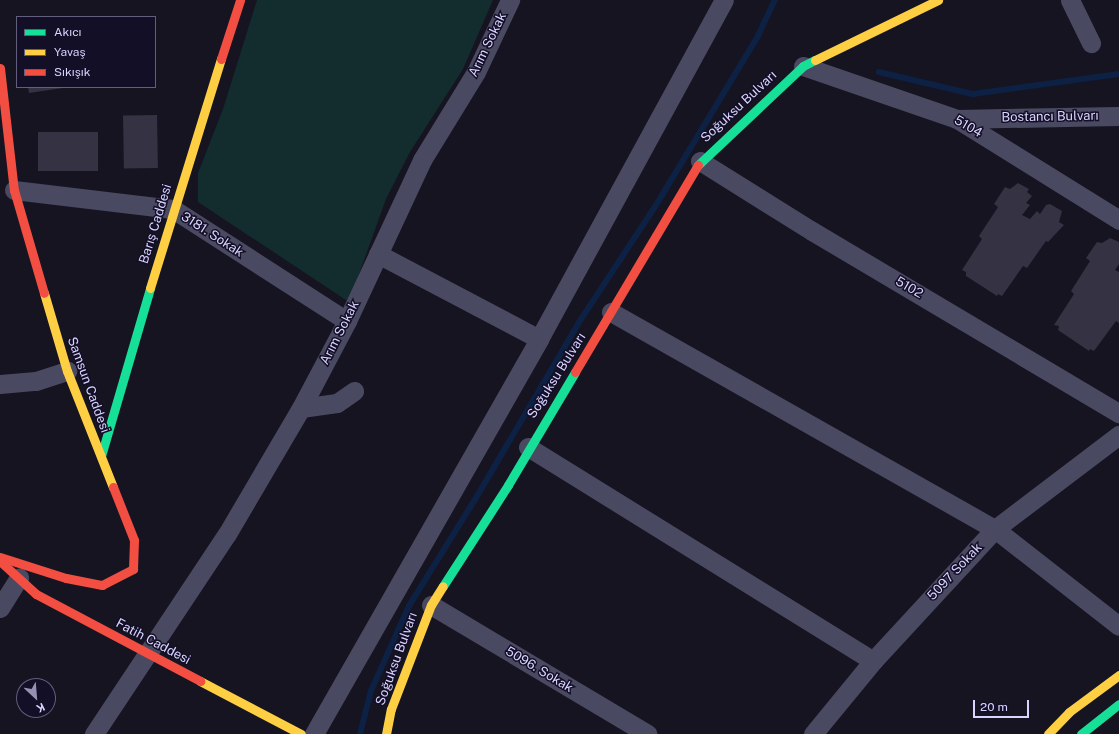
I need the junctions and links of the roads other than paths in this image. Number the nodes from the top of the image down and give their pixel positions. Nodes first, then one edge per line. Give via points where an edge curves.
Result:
1 (240, 0) edge
2 (510, 0) edge
3 (724, 0) edge
4 (938, 0) edge
5 (1070, 0) edge
6 (1091, 43) dead end
7 (803, 66) junction
8 (0, 68) edge
9 (1119, 116) edge
10 (957, 119) junction
11 (700, 161) junction
12 (7, 187) edge
13 (173, 209) junction
14 (1119, 220) edge
15 (378, 254) junction
16 (611, 312) junction
17 (347, 321) junction
18 (539, 339) junction
19 (67, 371) junction
20 (0, 384) edge
21 (354, 391) dead end
22 (301, 408) junction
23 (1119, 413) edge
24 (1119, 435) edge
25 (528, 447) junction
26 (101, 456) junction
27 (995, 529) junction
28 (0, 557) edge
29 (0, 561) edge
30 (19, 578) junction
31 (431, 605) junction
32 (0, 608) edge
33 (1119, 626) edge
34 (146, 653) junction
35 (872, 661) junction
36 (1119, 675) edge
37 (1119, 704) edge
38 (94, 734) edge
39 (302, 734) edge
40 (314, 734) edge
41 (386, 734) edge
42 (647, 734) edge
43 (813, 734) edge
44 (1048, 734) edge
45 (1081, 734) edge

1 - 13 street, Barış Caddesi
2 - 15 street, Arım Sokak via 476,72 422,160
3 - 18 street
4 - 7 street, Soğuksu Bulvarı
5 - 6 street
7 - 10 street, 5104
7 - 11 street, Soğuksu Bulvarı
8 - 12 street, Samsun Caddesi
9 - 10 street, Bostancı Bulvarı
10 - 14 street, 5104
11 - 16 street, Soğuksu Bulvarı
11 - 23 street, 5102 via 812,231
12 - 13 street, 3181. Sokak
12 - 19 street, Samsun Caddesi
13 - 17 street, 3181. Sokak
13 - 26 street, Barış Caddesi
15 - 17 street, Arım Sokak
15 - 18 street
16 - 25 street, Soğuksu Bulvarı
16 - 27 street
17 - 22 street, Arım Sokak
18 - 40 street
19 - 20 street via 36,381
19 - 26 street, Samsun Caddesi
21 - 22 street via 337,403
22 - 34 street, Arım Sokak via 227,534
24 - 27 street, 5097 Sokak
25 - 31 street, Soğuksu Bulvarı via 508,485
25 - 35 street
26 - 28 street, Samsun Caddesi via 134,540 134,569 102,585 66,578
27 - 33 street
27 - 35 street, 5097 Sokak
29 - 30 street, Fatih Caddesi
30 - 32 street
30 - 34 street, Fatih Caddesi via 36,594
31 - 41 street, Soğuksu Bulvarı via 391,710
31 - 42 street, 5096. Sokak
34 - 38 street, Arım Sokak
34 - 39 street, Fatih Caddesi
35 - 43 street, 5097 Sokak
36 - 44 street via 1069,712
37 - 45 street

